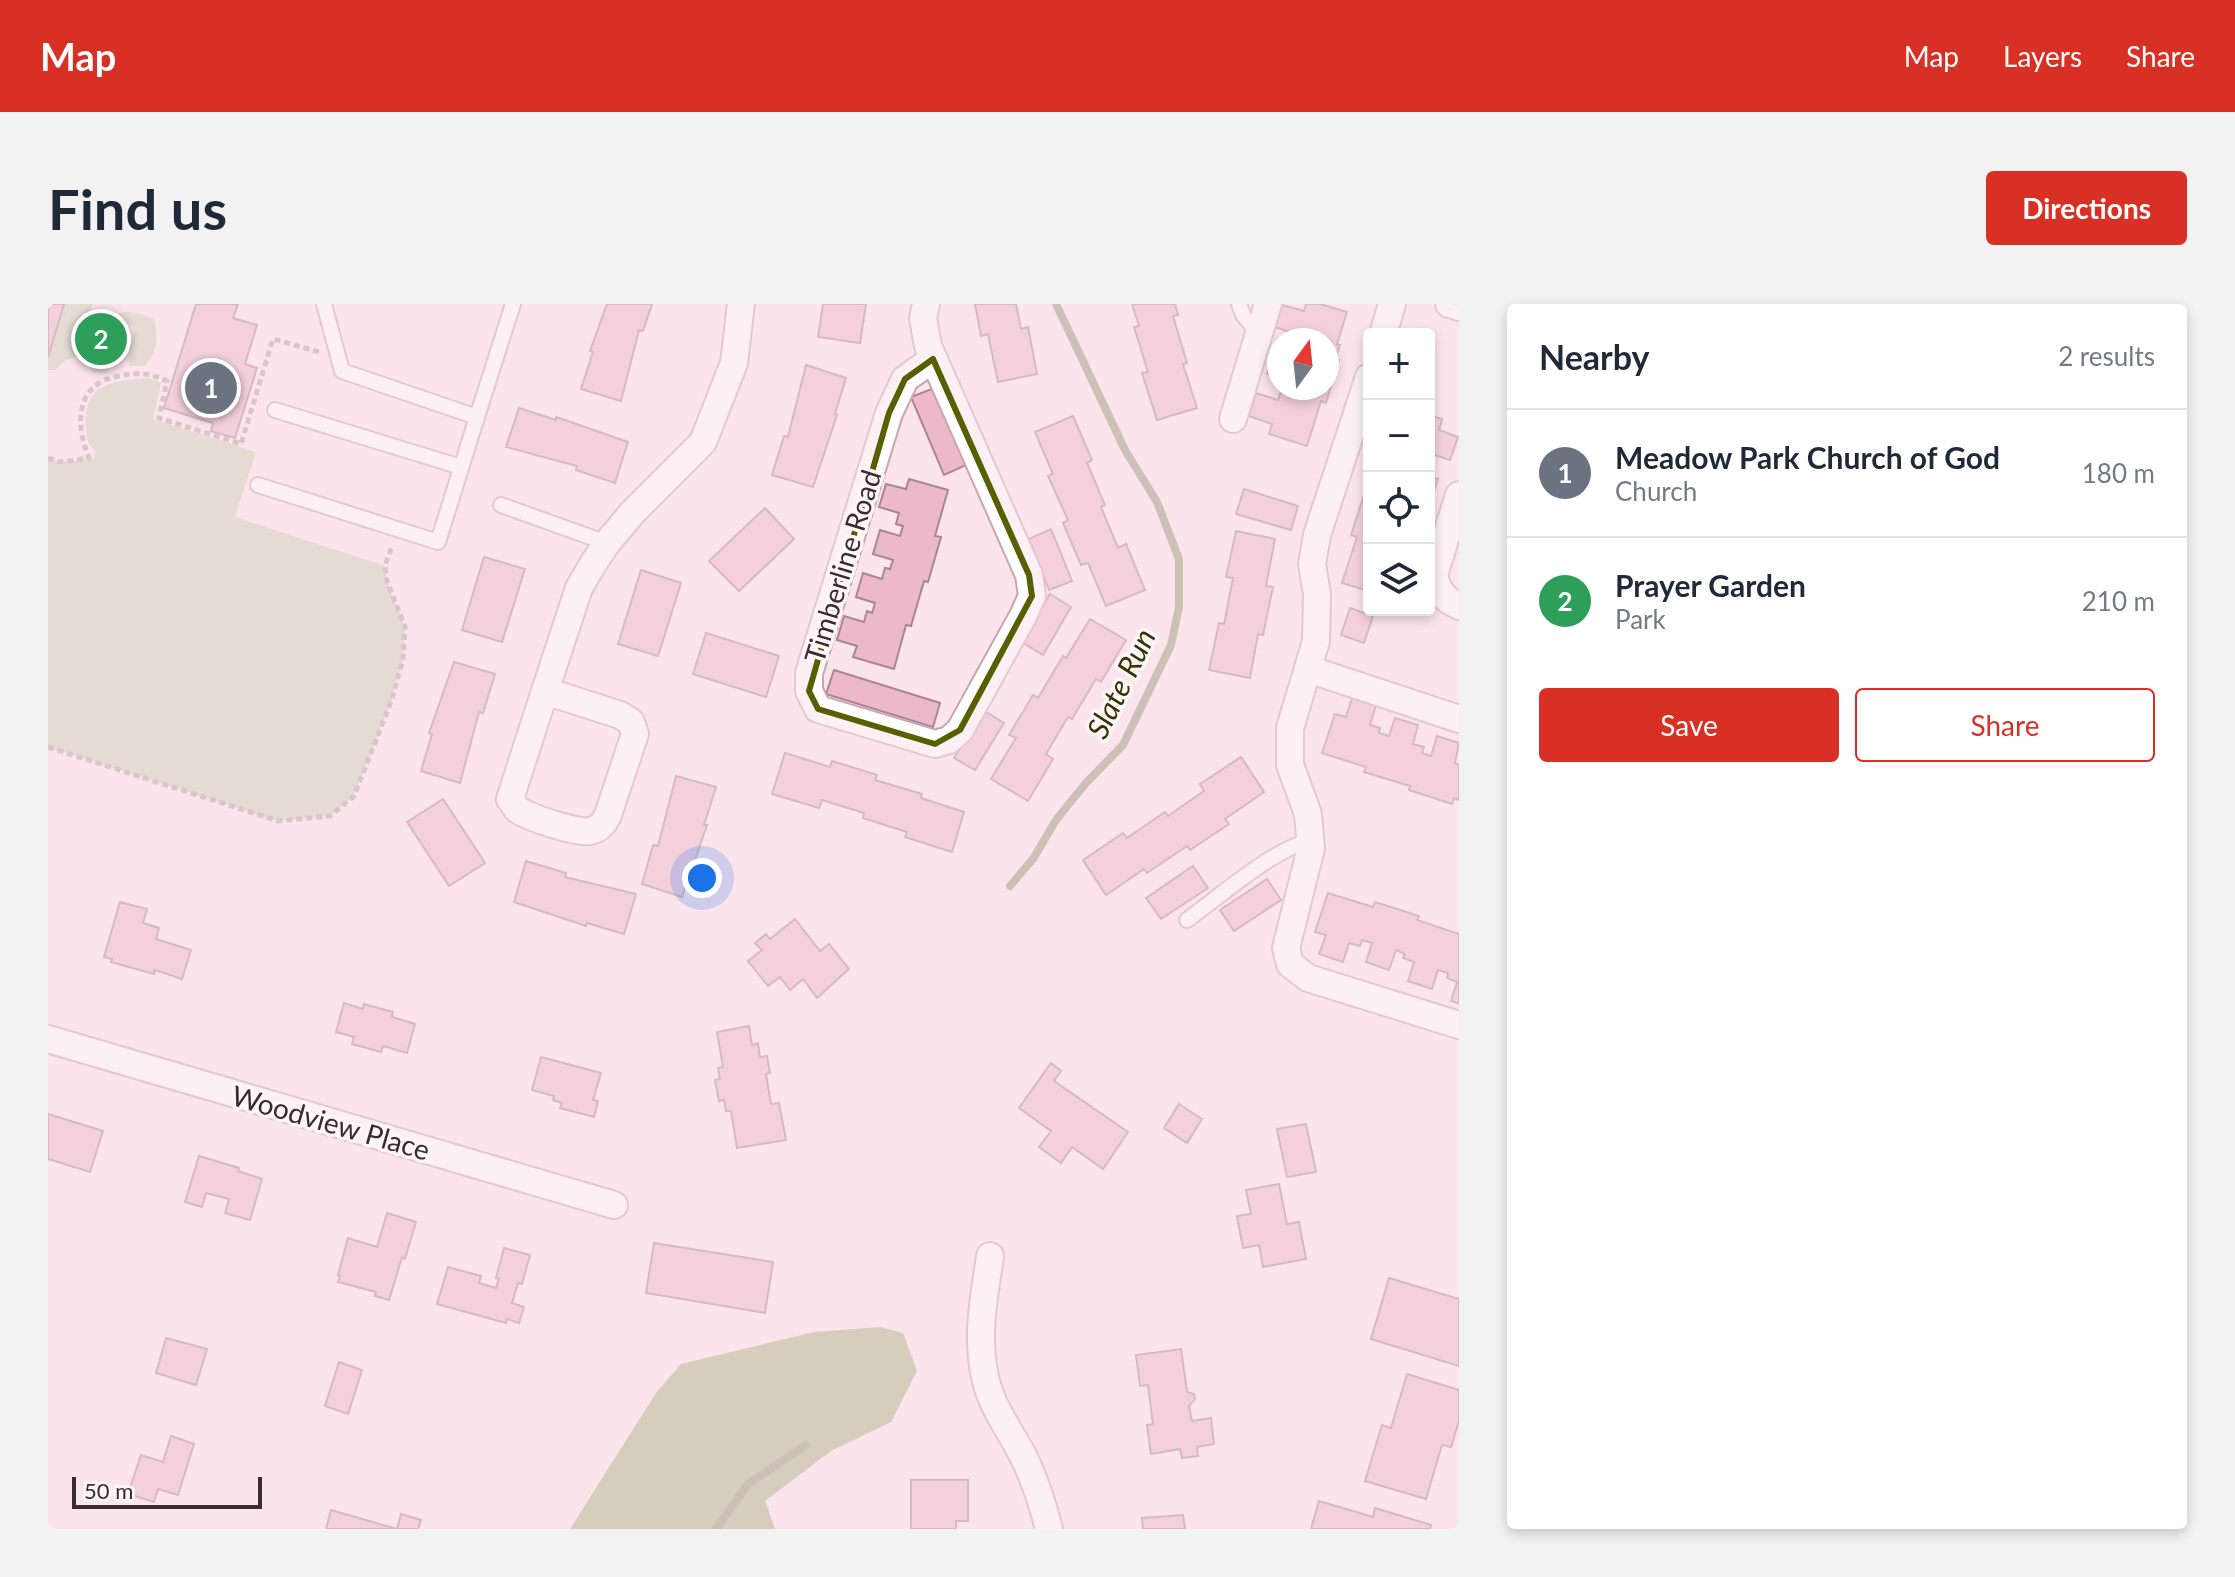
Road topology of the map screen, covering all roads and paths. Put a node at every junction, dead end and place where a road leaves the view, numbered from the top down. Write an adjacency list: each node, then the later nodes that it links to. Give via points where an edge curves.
1 (324, 304): 12 (lane)
2 (513, 304): 16 (lane)
3 (741, 304): 24 (street, via 734,363 703,442)
4 (926, 304): 13 (street, Timberline Road, via 923,318)
5 (1239, 304): 11 (lane)
6 (1268, 304): 11 (street)
7 (1392, 304): 10 (street)
8 (1449, 304): 9 (street)
9 (1459, 307)
10 (1385, 328)
11 (1259, 334): 17 (street)
12 (339, 358): 16 (lane, via 342,371); 18 (path, via 273,339 241,444 159,418 167,381 152,373 105,378 88,391 80,413 89,458)
13 (933, 359): 13 (street, Timberline Road, via 1029,575 1032,596 960,730 935,744 818,709 809,691 809,673 889,413 905,379)
14 (1363, 395): 26 (street, via 1317,535 1312,564 1316,641)
15 (275, 410): 19 (lane)
16 (477, 417): 19 (lane)
17 (1233, 419)
18 (48, 458)
19 (461, 467): 23 (lane, via 438,542)
20 (258, 485): 23 (lane)
21 (1459, 495): 25 (street, via 1434,575 1437,589)
22 (501, 505): 24 (lane)
23 (398, 529): 29 (path, via 385,566 405,627 403,659 354,796 330,816 278,821)
24 (607, 543): 27 (street, via 579,588)
25 (1459, 606)
26 (1308, 669): 28 (street); 30 (street, via 1290,728 1290,765 1308,814)
27 (545, 691): 27 (street, via 510,799 526,814 593,831 608,815 635,734 631,722)
28 (1459, 719)
29 (48, 747)
30 (1310, 840): 31 (lane, via 1257,869); 32 (street, via 1286,948 1290,964 1308,978)
31 (1187, 920)
32 (1459, 1025)
33 (48, 1039): 34 (street, Woodview Place)
34 (614, 1205)
35 (990, 1256): 36 (street, via 979,1336 985,1380 1039,1488)
36 (1049, 1529)

